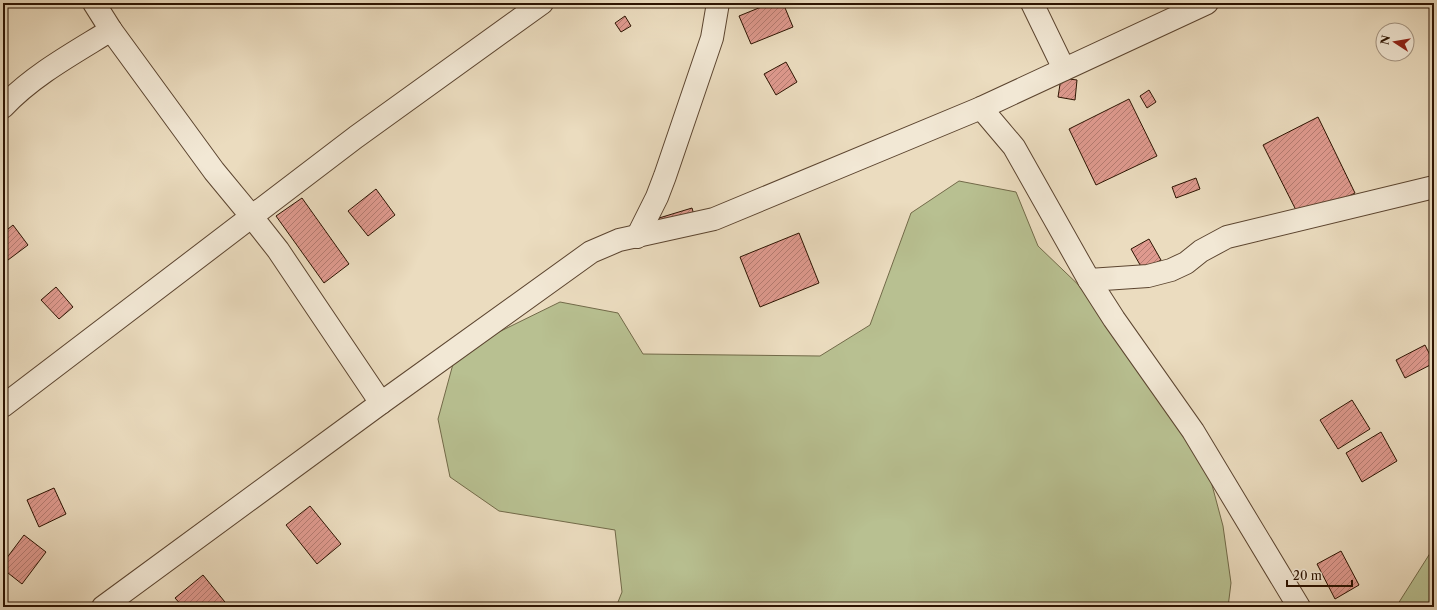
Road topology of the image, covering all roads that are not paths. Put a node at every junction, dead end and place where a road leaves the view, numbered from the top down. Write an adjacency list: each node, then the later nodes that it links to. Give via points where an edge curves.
1 (94, 3): 6 (street)
2 (542, 3): 11 (street, via 356,137)
3 (718, 3): 12 (street, via 712,38 665,176)
4 (1032, 3): 7 (street)
5 (1207, 3): 7 (street)
6 (111, 30): 8 (street, via 17,92); 11 (street, via 214,171)
7 (1064, 69): 9 (street)
8 (3, 107)
9 (981, 108): 12 (street, via 714,219); 13 (street, via 1022,159)
10 (1434, 187): 13 (street, via 1227,237 1171,270 1148,276)
11 (252, 217): 14 (street, via 278,250); 15 (street)
12 (637, 236): 14 (street, via 619,240 591,252)
13 (1089, 280): 17 (street, via 1193,431)
14 (381, 403): 16 (street)
15 (3, 406)
16 (103, 607)
17 (1299, 607)

